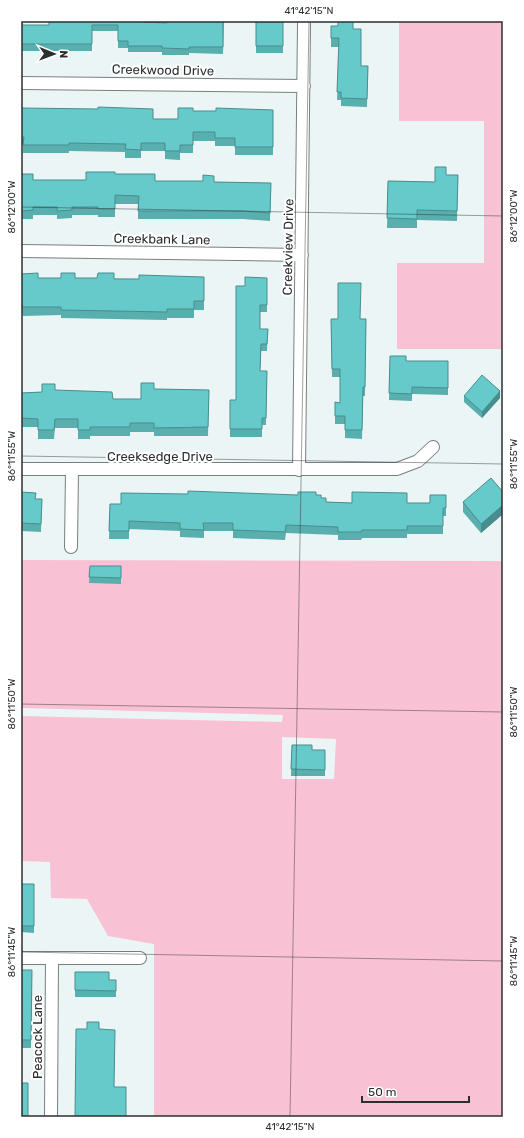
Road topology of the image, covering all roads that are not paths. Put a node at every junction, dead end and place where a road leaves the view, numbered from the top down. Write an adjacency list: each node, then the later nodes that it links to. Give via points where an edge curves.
1 (304, 24): 3 (street, Creekview Drive)
2 (21, 83): 3 (street, Creekwood Drive)
3 (304, 86): 5 (street, Creekview Drive)
4 (21, 251): 5 (street, Creekbank Lane)
5 (302, 255): 9 (street, Creekview Drive)
6 (434, 447): 9 (street, Creeksedge Drive, via 418,461 397,469)
7 (21, 470): 8 (street, Creeksedge Drive)
8 (72, 470): 9 (street, Creeksedge Drive); 10 (street)
9 (299, 470)
10 (71, 548)
11 (21, 958): 12 (street)
12 (52, 958): 13 (street); 14 (street, Peacock Lane)
13 (140, 958)
14 (51, 1117)

